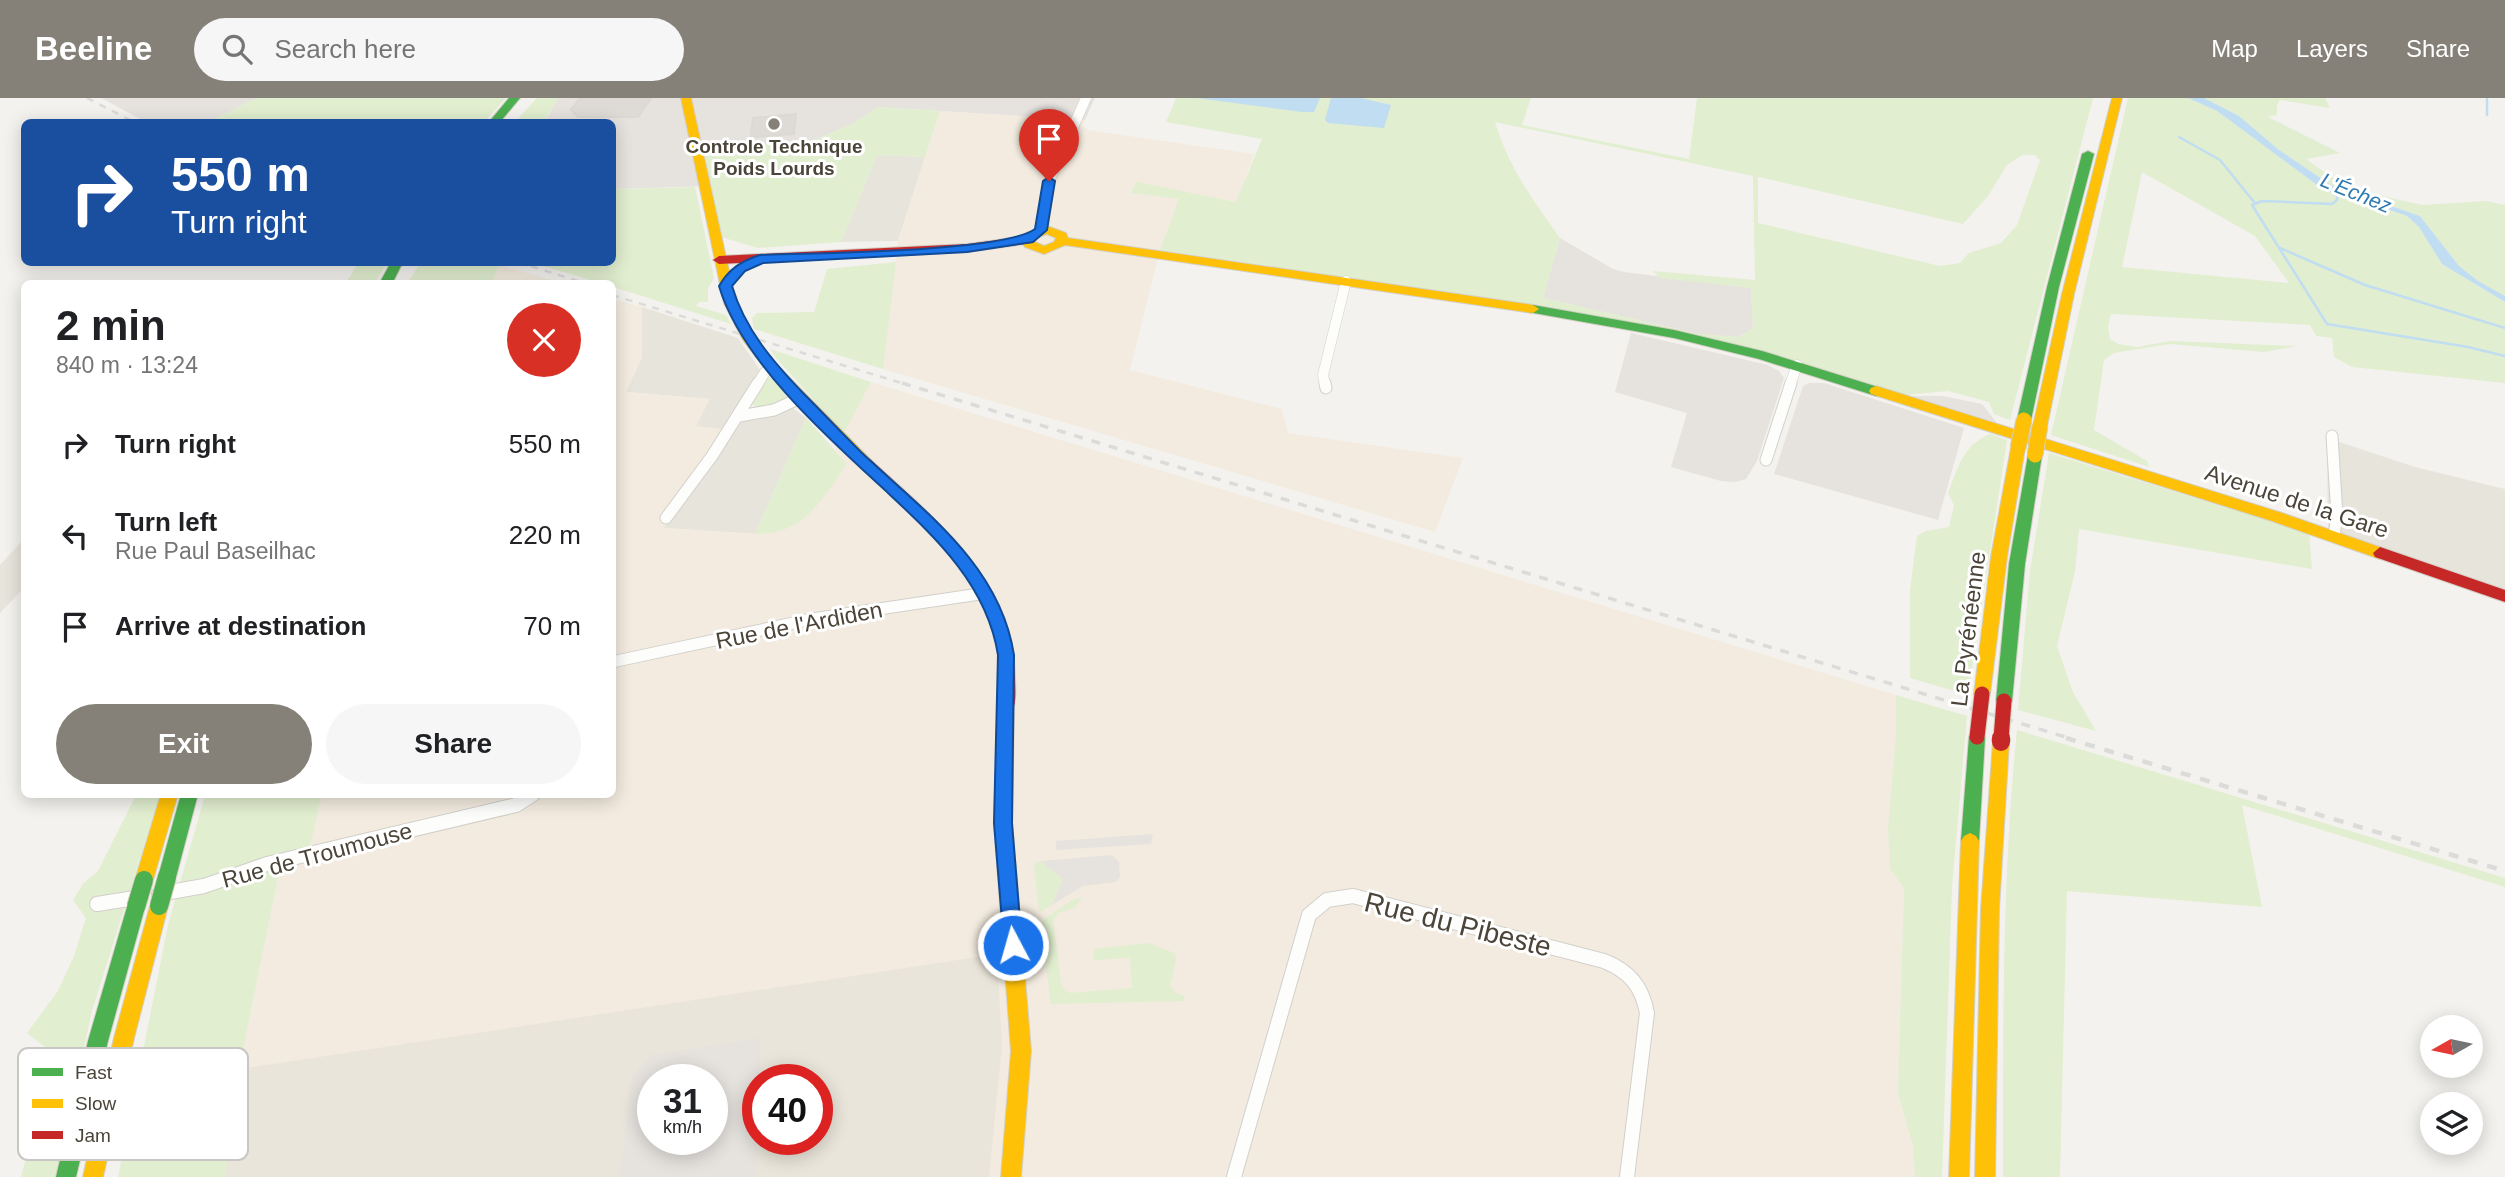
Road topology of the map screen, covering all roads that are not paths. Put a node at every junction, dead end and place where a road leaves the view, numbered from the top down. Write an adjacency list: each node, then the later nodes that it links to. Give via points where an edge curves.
1 (515, 98): 7 (main road)
2 (527, 98): 8 (main road)
3 (686, 98): 11 (main road)
4 (1086, 98): 9 (street, via 1049,181)
5 (2102, 98): 35 (main road, La Pyrénéenne, bridge, via 2053,287 2000,557 1977,737 1965,901)
6 (2117, 98): 36 (main road, La Pyrénéenne, bridge, via 2068,294 2017,564 1990,909)
7 (497, 119)
8 (508, 119)
9 (1035, 235): 10 (main road, via 967,248); 12 (main road, Avenue de la Gare, via 1032,247 1043,251 1062,241)
10 (760, 259): 11 (main road); 13 (main road, via 740,268)
11 (719, 260): 13 (main road)
12 (1346, 281): 14 (main road, Avenue de la Gare, via 1674,334); 16 (street, via 1323,374)
13 (725, 286): 15 (main road, via 748,337)
14 (1797, 365): 20 (street); 22 (main road, Avenue de la Gare)
15 (772, 368): 17 (main road); 18 (street, via 765,372)
16 (1326, 388)
17 (800, 398): 18 (street, via 775,410); 23 (main road, via 944,536)
18 (739, 416): 21 (street)
19 (2332, 436): 22 (street)
20 (1766, 460)
21 (666, 518)
22 (2334, 536): 24 (main road, Avenue de la Gare)
23 (986, 593): 25 (street, Rue de l'Ardiden, via 812,619); 32 (main road, via 1002,634 1007,679 1003,823 1021,1051)
24 (2505, 596)
25 (616, 661)
26 (169, 798): 30 (main road, bridge)
27 (189, 798): 31 (main road, bridge)
28 (527, 798): 29 (street, Rue de Troumouse, via 516,805 267,864 204,886)
29 (97, 904)
30 (96, 1048)
31 (122, 1048)
32 (1011, 1177)
33 (1234, 1177): 34 (street, Rue du Pibeste, via 1309,915 1327,900 1353,896 1604,961 1629,974 1645,997 1647,1013)
34 (1627, 1177)
35 (1959, 1177)
36 (1985, 1177)

